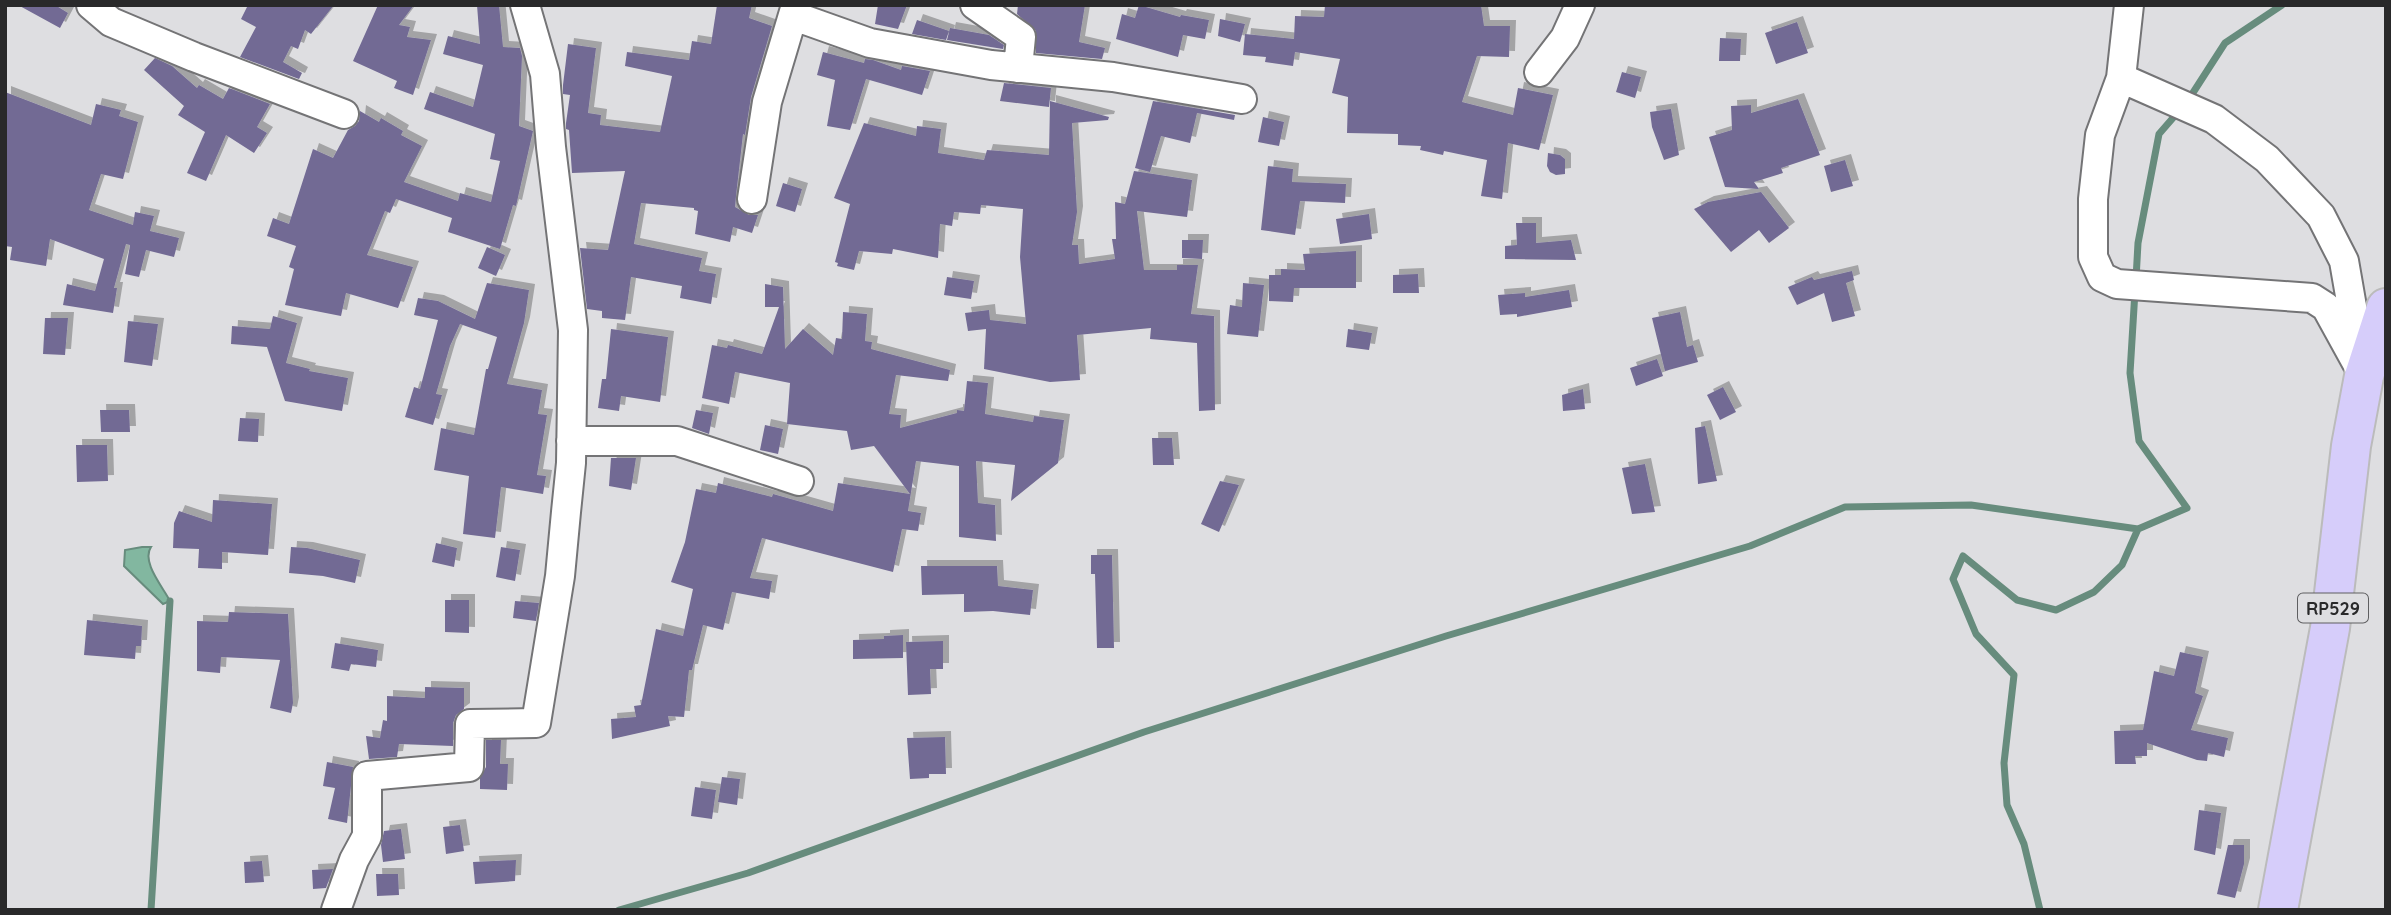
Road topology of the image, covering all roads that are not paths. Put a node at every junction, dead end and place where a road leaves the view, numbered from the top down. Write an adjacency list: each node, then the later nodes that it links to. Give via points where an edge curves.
1 (92, 5): 11 (street, via 111,22)
2 (525, 5): 17 (street, via 545,74 573,330)
3 (975, 5): 7 (street, via 1021,37)
4 (1580, 5): 8 (street, via 1565,38)
5 (2129, 5): 9 (street)
6 (795, 11): 7 (street, via 870,43); 12 (street, via 766,102)
7 (1018, 68): 10 (street, via 1113,77)
8 (1539, 72)
9 (2122, 78): 13 (street, via 2214,119 2267,159 2321,216); 14 (street, via 2100,135 2093,199 2093,257 2102,277 2117,284)
10 (1242, 99)
11 (344, 114)
12 (752, 199)
13 (2344, 261): 14 (street, via 2328,286); 16 (street)
14 (2312, 298): 16 (street, via 2326,307)
15 (2386, 308): 16 (main road, RP529)
16 (2364, 376): 20 (main road, RP529, via 2351,446 2330,628)
17 (571, 441): 18 (street, via 677,441); 19 (street, via 560,576 536,723 470,724 469,767 368,776 368,836)
18 (799, 481)
19 (336, 910)
20 (2277, 910)

